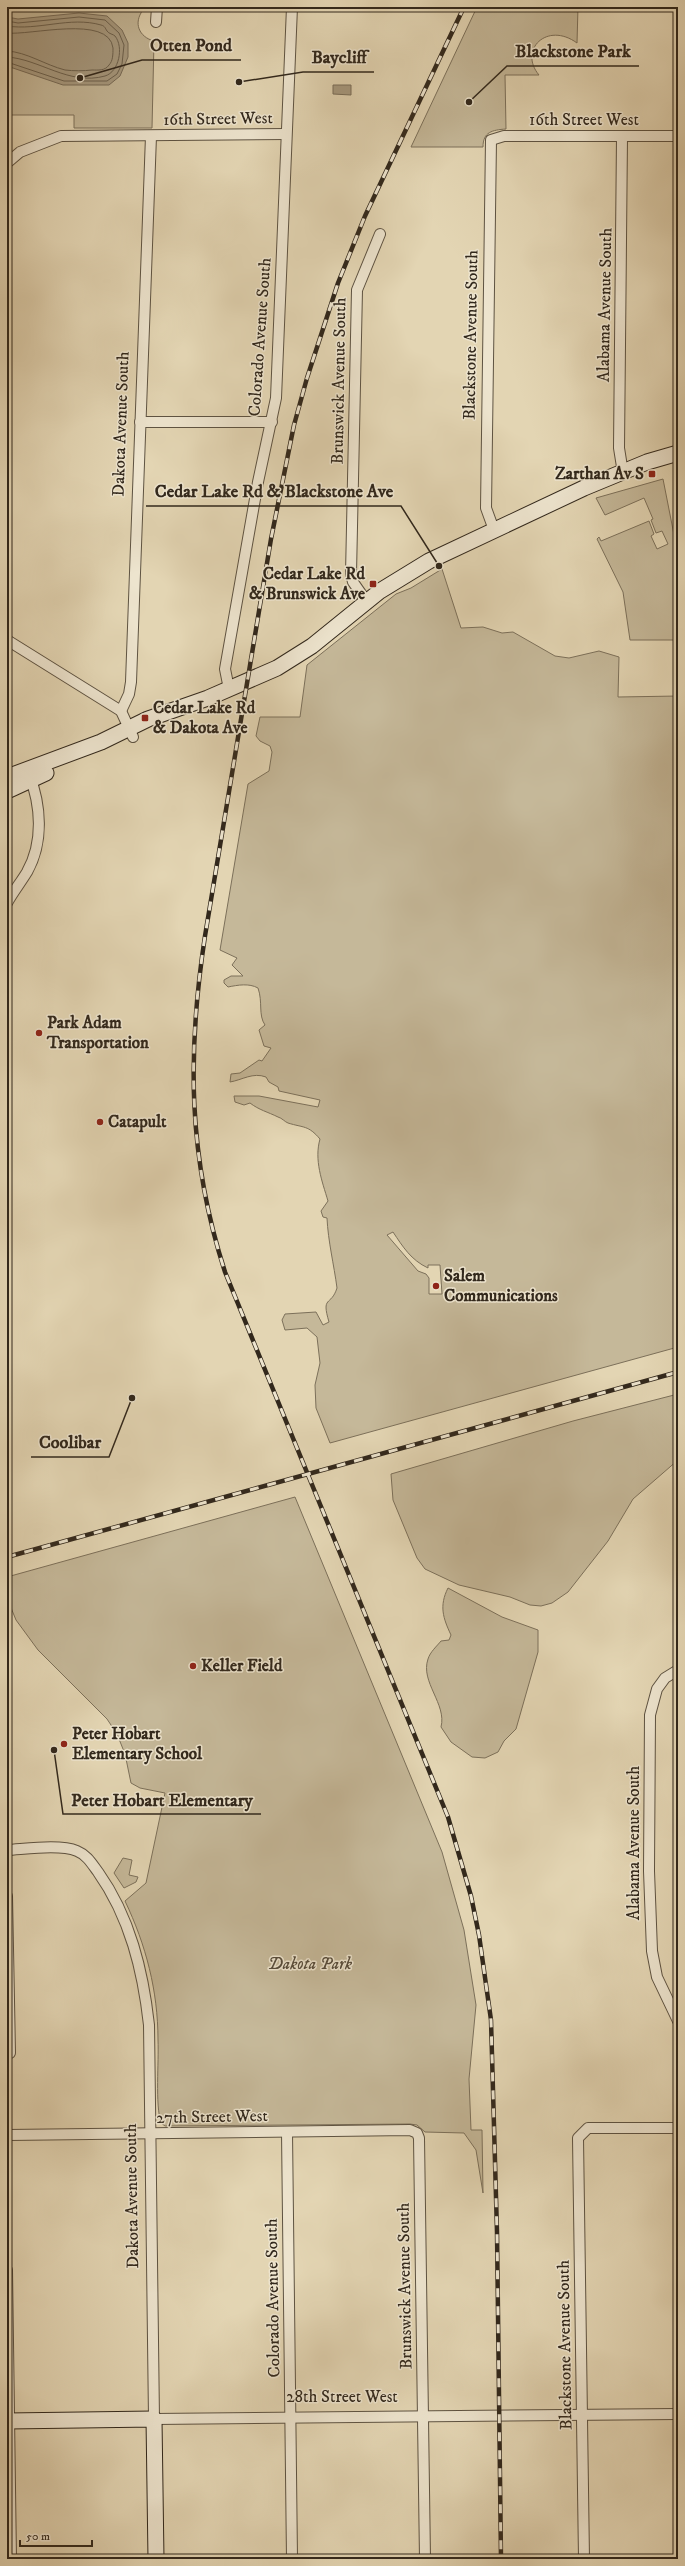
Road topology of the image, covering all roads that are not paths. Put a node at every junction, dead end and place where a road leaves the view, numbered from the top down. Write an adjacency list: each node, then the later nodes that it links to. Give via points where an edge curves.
1 (157, 7): 3 (street)
2 (292, 7): 4 (street, Colorado Avenue South)
3 (156, 22)
4 (286, 134): 5 (street, 16th Street West); 12 (street, Colorado Avenue South, via 277,374)
5 (151, 136): 9 (street, 16th Street West, via 61,136 20,152); 11 (street, Dakota Avenue South)
6 (678, 136): 7 (street, 16th Street West)
7 (622, 137): 8 (street, 16th Street West, via 504,136); 15 (street, Alabama Avenue South, via 619,448)
8 (491, 140): 16 (street, Blackstone Avenue South, via 486,508)
9 (7, 163)
10 (380, 234): 17 (street, Brunswick Avenue South, via 357,290 351,574 353,582)
11 (140, 422): 12 (street); 20 (street, Dakota Avenue South, via 131,682 129,694)
12 (272, 422): 19 (street, Colorado Avenue South, via 258,482 225,669)
13 (678, 453): 15 (street, via 647,462)
14 (678, 462): 15 (street)
15 (623, 473): 16 (street, via 584,488)
16 (494, 530): 17 (street, via 417,568)
17 (367, 602): 19 (street, via 294,658)
18 (7, 640): 20 (street)
19 (229, 689): 21 (street, via 148,719)
20 (121, 711): 21 (street)
21 (131, 733): 22 (street, via 101,742)
22 (30, 775): 23 (street); 24 (street); 26 (street, via 39,837 27,872)
23 (7, 777)
24 (7, 791)
25 (7, 882): 26 (street)
26 (16, 888): 27 (street)
27 (7, 903)
28 (678, 1670): 31 (street, Alabama Avenue South, via 665,1678 657,1689 650,1715 649,1871 652,1951 657,1976)
29 (7, 1850): 35 (street, Dakota Avenue South, via 78,1851 89,1859 114,1898 137,1955 146,1998 149,2025)
30 (7, 1896): 32 (street)
31 (678, 2021)
32 (10, 2053)
33 (678, 2128): 40 (street, Blackstone Avenue South, via 588,2128 578,2138)
34 (287, 2132): 35 (street, 27th Street West); 36 (street, 27th Street West, via 410,2130); 41 (street, Colorado Avenue South)
35 (150, 2133): 37 (street, 27th Street West); 43 (street, Dakota Avenue South)
36 (417, 2133): 42 (street, Brunswick Avenue South)
37 (7, 2135)
38 (7, 2270): 44 (street)
39 (678, 2414): 40 (street, 28th Street West)
40 (582, 2415): 42 (street, 28th Street West); 49 (street, Blackstone Avenue South)
41 (290, 2416): 42 (street, 28th Street West); 43 (street, 28th Street West); 47 (street, Colorado Avenue South)
42 (422, 2416): 48 (street, Brunswick Avenue South)
43 (154, 2419): 44 (street, 28th Street West); 46 (street, Dakota Avenue South)
44 (8, 2421): 45 (street)
45 (11, 2559)
46 (156, 2559)
47 (292, 2559)
48 (424, 2559)
49 (584, 2559)

